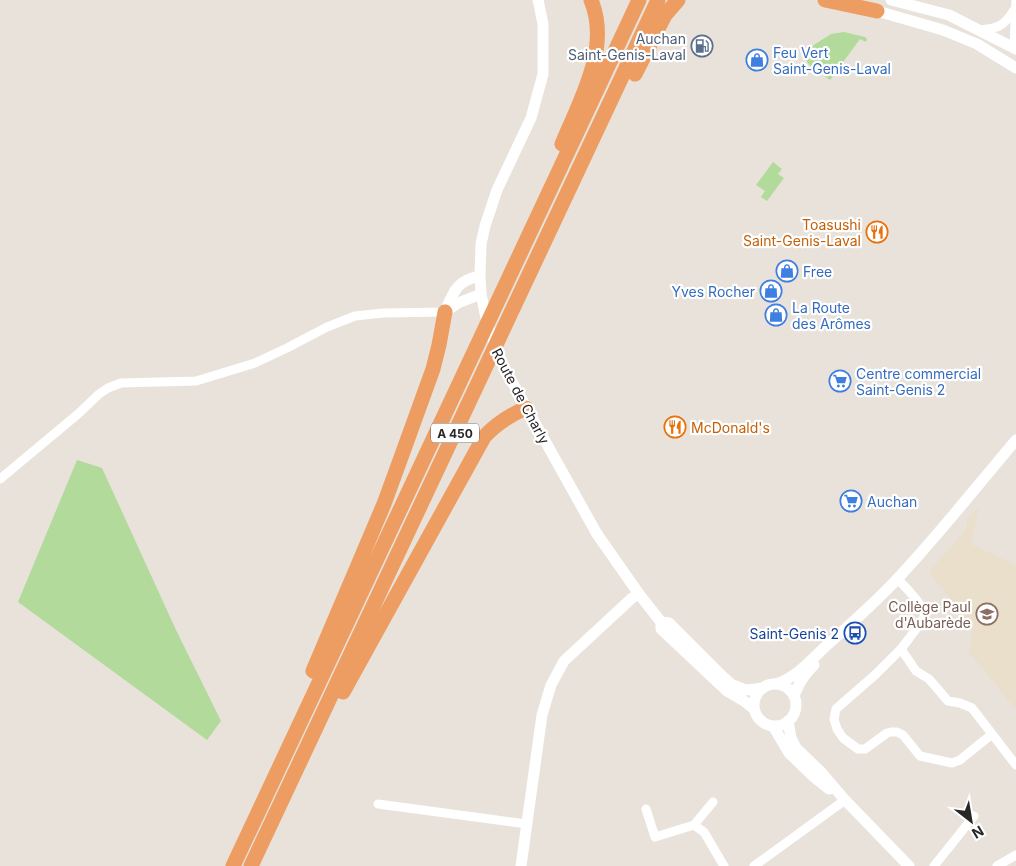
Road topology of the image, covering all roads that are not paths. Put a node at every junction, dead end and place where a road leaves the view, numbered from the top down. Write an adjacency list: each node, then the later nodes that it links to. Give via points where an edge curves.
1 (538, 0): 19 (main road, Route de Charly, via 543,24 543,74 531,118 497,190 485,226)
2 (591, 0): 18 (highway, via 597,21 597,52 548,175)
3 (639, 0): 18 (highway, A 450)
4 (658, 0): 17 (highway, A 450)
5 (678, 0): 17 (highway, via 665,15 609,123)
6 (825, 0): 11 (highway)
7 (853, 0): 11 (highway)
8 (891, 0): 12 (main road, via 950,15)
9 (1016, 0): 10 (street)
10 (1016, 7): 12 (street, via 1002,25); 14 (street)
11 (877, 11): 13 (main road)
12 (980, 30): 14 (main road)
13 (978, 44): 14 (main road, via 996,50); 16 (main road)
14 (1015, 47): 15 (main road)
15 (1016, 60)
16 (1016, 68)
17 (595, 134): 32 (highway, A 450)
18 (551, 190): 35 (highway, A 450)
19 (480, 276): 20 (main road, Route de Charly); 21 (main road, via 459,284)
20 (482, 297): 21 (main road, via 458,303); 22 (main road, Route de Charly, via 494,346)
21 (445, 312): 24 (street, via 355,316 255,363 196,380 121,384 108,388); 35 (highway, via 433,369 387,496 295,711)
22 (526, 408): 26 (main road, Route de Charly, via 597,534); 32 (highway, via 502,421 484,437 338,700)
23 (1016, 440): 25 (main road)
24 (0, 479)
25 (900, 581): 28 (street, via 924,615); 29 (main road, via 811,659); 31 (main road, via 806,673)
26 (639, 594): 27 (main road, Route de Charly); 44 (main road, via 564,661 551,685 542,715)
27 (662, 622): 30 (main road, Route de Charly, via 669,623 731,684 746,690); 33 (main road, Route de Charly, via 661,629 726,691)
28 (900, 649): 37 (street, via 916,671 929,679 948,701 972,708); 37 (street, via 836,709 834,719 843,738 858,749 865,749 887,733 897,732 920,756 952,763)
29 (776, 684): 30 (main road); 31 (main road, via 787,688)
30 (763, 688): 33 (main road, via 755,697)
31 (794, 696): 34 (main road, via 795,710)
32 (325, 709): 48 (highway, A 450)
33 (754, 709): 36 (main road, via 761,721)
34 (788, 721): 36 (main road); 39 (main road, via 796,748)
35 (299, 726): 47 (highway, A 450)
36 (773, 726): 39 (main road, via 789,753)
37 (992, 734): 38 (street)
38 (1016, 765)
39 (845, 800): 51 (street); 52 (main road)
40 (713, 802): 45 (street)
41 (378, 804): 44 (street)
42 (646, 809): 45 (street, via 655,837)
43 (974, 816): 53 (street)
44 (527, 824): 49 (main road)
45 (694, 825): 50 (street, via 704,832)
46 (1016, 855): 54 (street)
47 (233, 866)
48 (251, 866)
49 (521, 866)
50 (724, 866)
51 (754, 866)
52 (909, 866)
53 (934, 866)
54 (997, 866)

